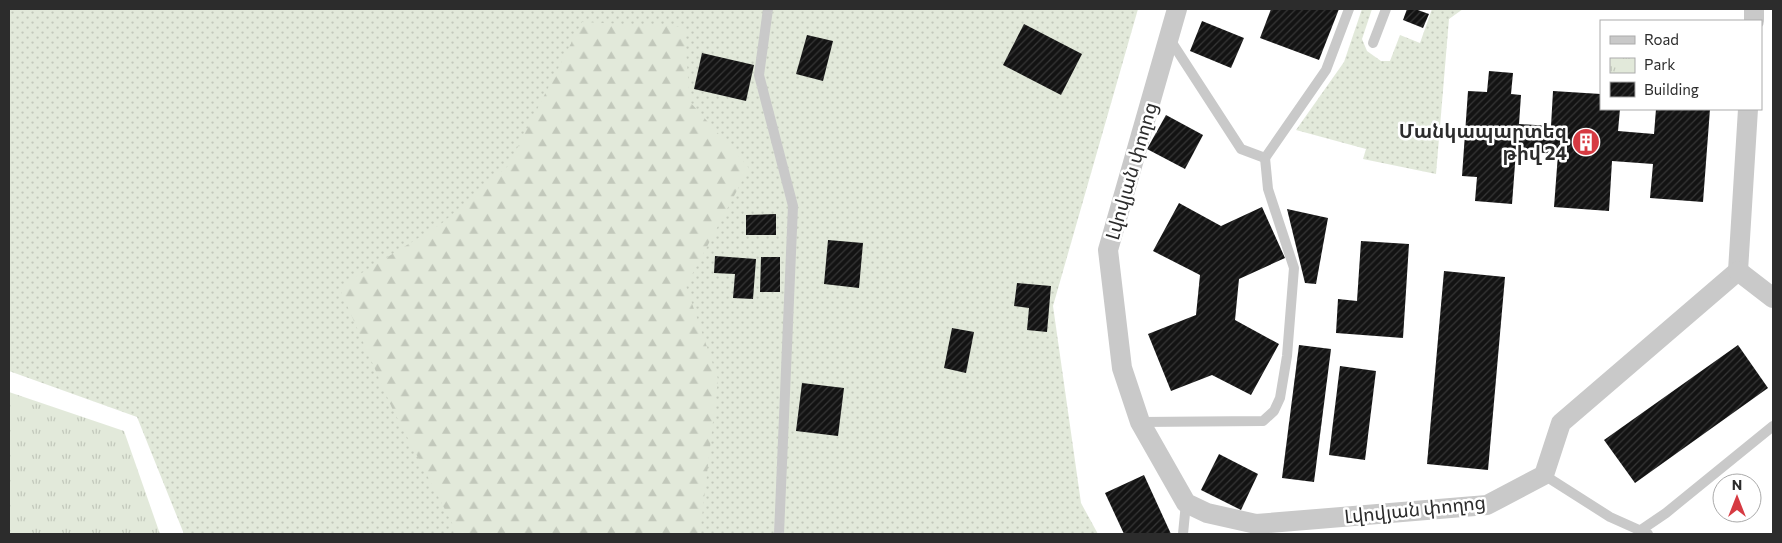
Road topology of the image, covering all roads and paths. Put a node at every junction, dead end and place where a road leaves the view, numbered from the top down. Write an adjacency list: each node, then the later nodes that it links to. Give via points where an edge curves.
1 (768, 9): 16 (lane, via 759,75 793,206)
2 (1177, 9): 5 (street, Լվովյան փողոց)
3 (1350, 9): 8 (lane, via 1326,70)
4 (1386, 9): 6 (lane)
5 (1169, 38): 8 (lane, via 1240,149); 11 (street, Լվովյան փողոց, via 1108,250 1122,368)
6 (1373, 43)
7 (1748, 110): 9 (street)
8 (1265, 158): 11 (lane, via 1268,189 1294,268 1287,356 1280,398 1274,411 1263,421)
9 (1738, 271): 10 (street); 13 (street, via 1561,423)
10 (1773, 298)
11 (1140, 422): 14 (street, Լվովյան փողոց)
12 (1773, 426): 15 (lane)
13 (1544, 475): 14 (street, Լվովյան փողոց, via 1487,505 1256,524 1207,513); 15 (lane, via 1610,517)
14 (1186, 504): 17 (lane)
15 (1645, 532)
16 (779, 534)
17 (1182, 534)

